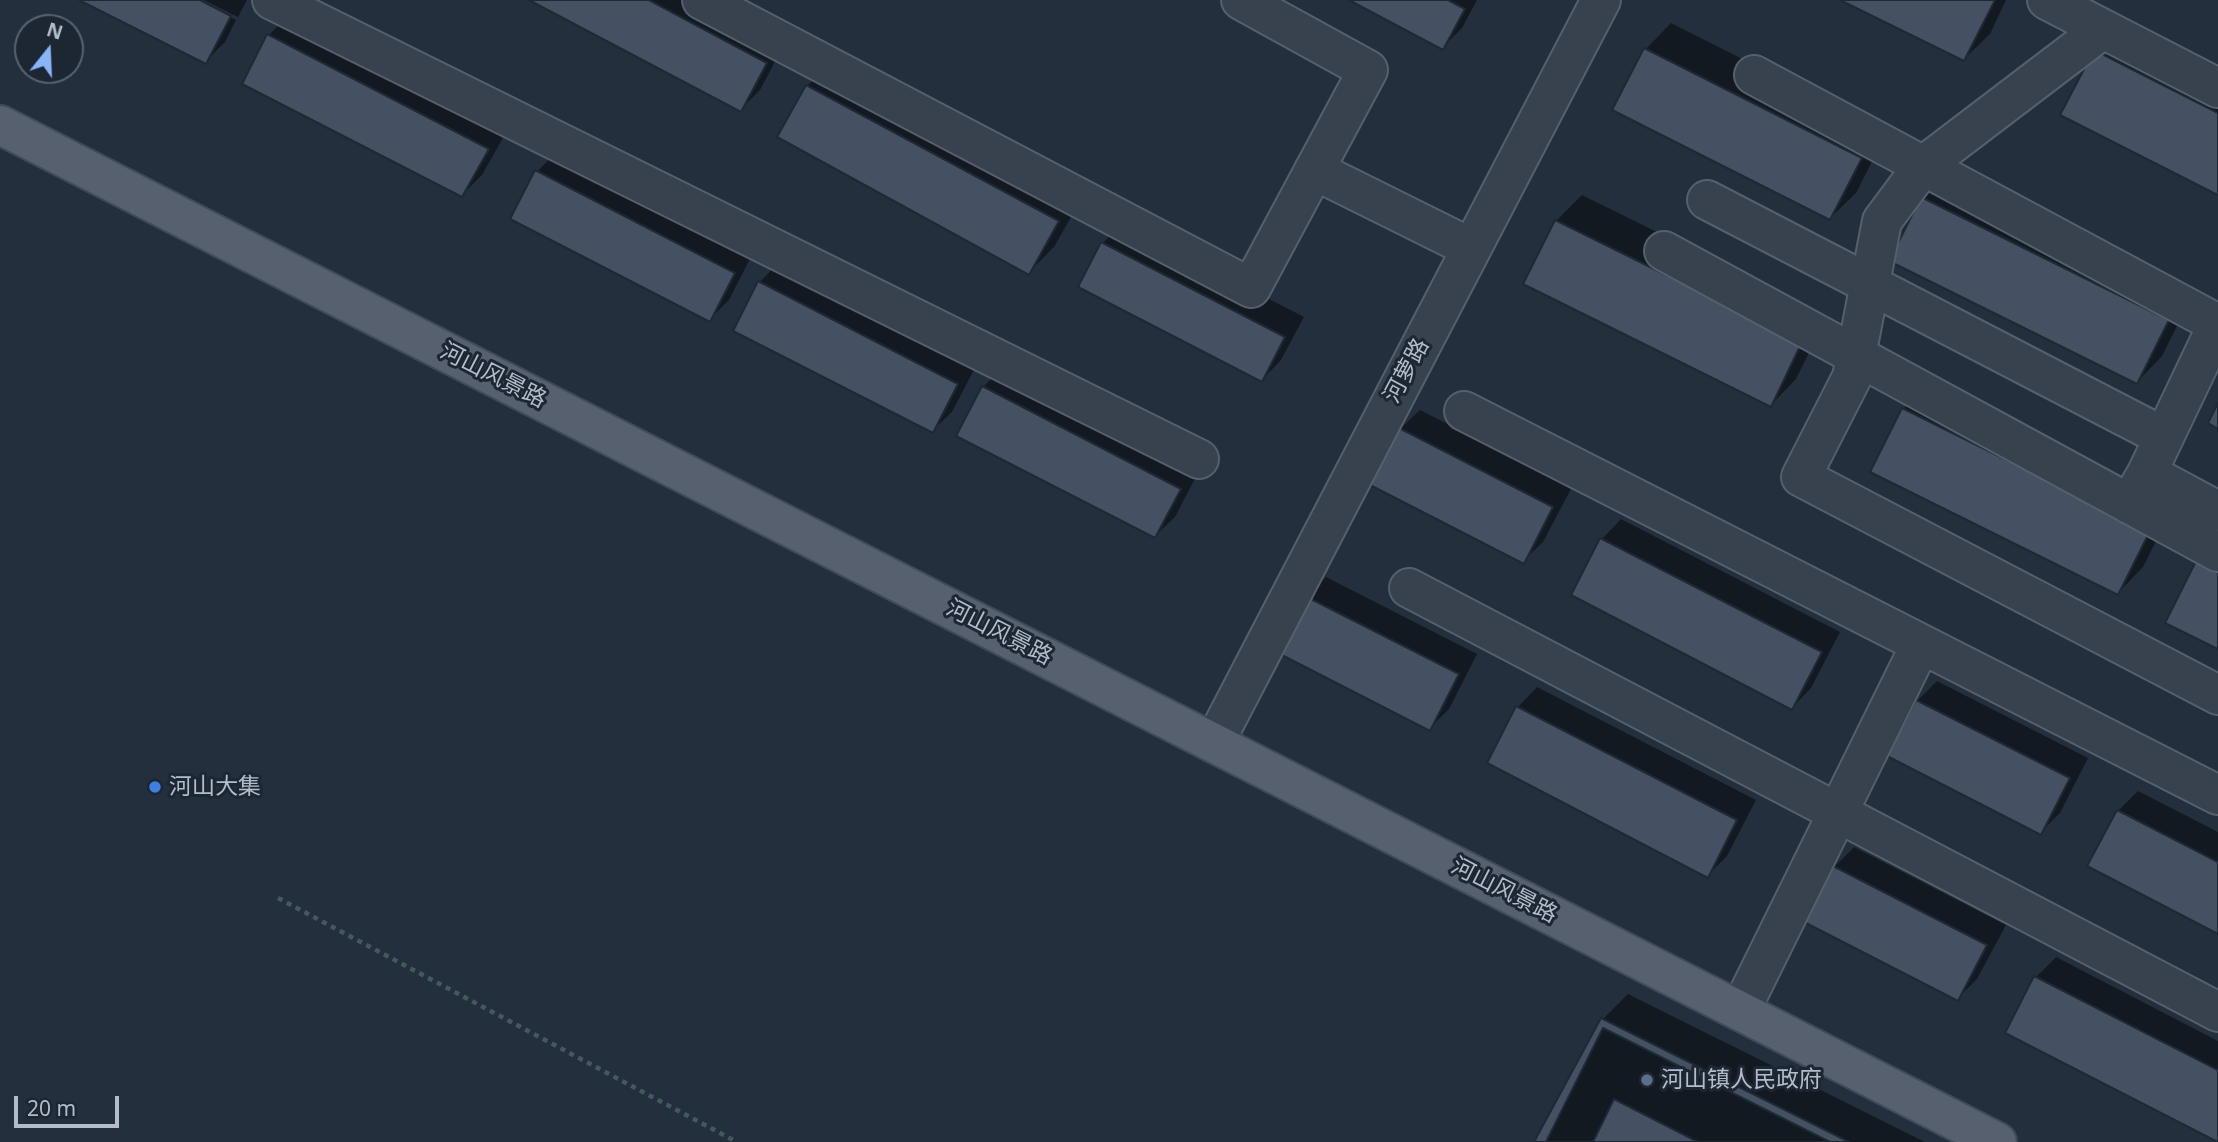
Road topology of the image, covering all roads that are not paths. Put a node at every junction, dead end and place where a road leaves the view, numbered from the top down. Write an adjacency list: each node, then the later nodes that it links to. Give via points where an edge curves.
1 (272, 0): 19 (street)
2 (702, 0): 11 (street, via 1251,288)
3 (1241, 0): 11 (street, via 1368,70)
4 (1601, 0): 13 (street, 河萝路)
5 (2047, 0): 6 (street)
6 (2104, 29): 8 (street); 10 (street)
7 (1754, 75): 10 (street)
8 (2218, 88)
9 (0, 125): 26 (main road, 河山风景路)
10 (1923, 166): 15 (street, via 1882,221); 16 (street)
11 (1314, 170): 13 (street)
12 (1707, 200): 15 (street)
13 (1471, 248): 26 (street, 河萝路)
14 (1664, 251): 20 (street)
15 (1868, 286): 18 (street); 25 (street, via 1852,377 1801,477)
16 (2218, 324): 18 (street)
17 (1464, 411): 24 (street)
18 (2164, 437): 20 (street)
19 (1199, 459)
20 (2138, 489): 21 (street); 22 (street)
21 (2218, 511)
22 (2218, 552)
23 (1409, 588): 28 (street)
24 (1921, 644): 27 (street); 28 (street)
25 (2218, 695)
26 (1213, 743): 29 (main road, 河山风景路)
27 (2218, 795)
28 (1838, 813): 29 (street); 30 (street)
29 (1740, 1011): 31 (main road, 河山风景路)
30 (2218, 1012)
31 (1997, 1142)

